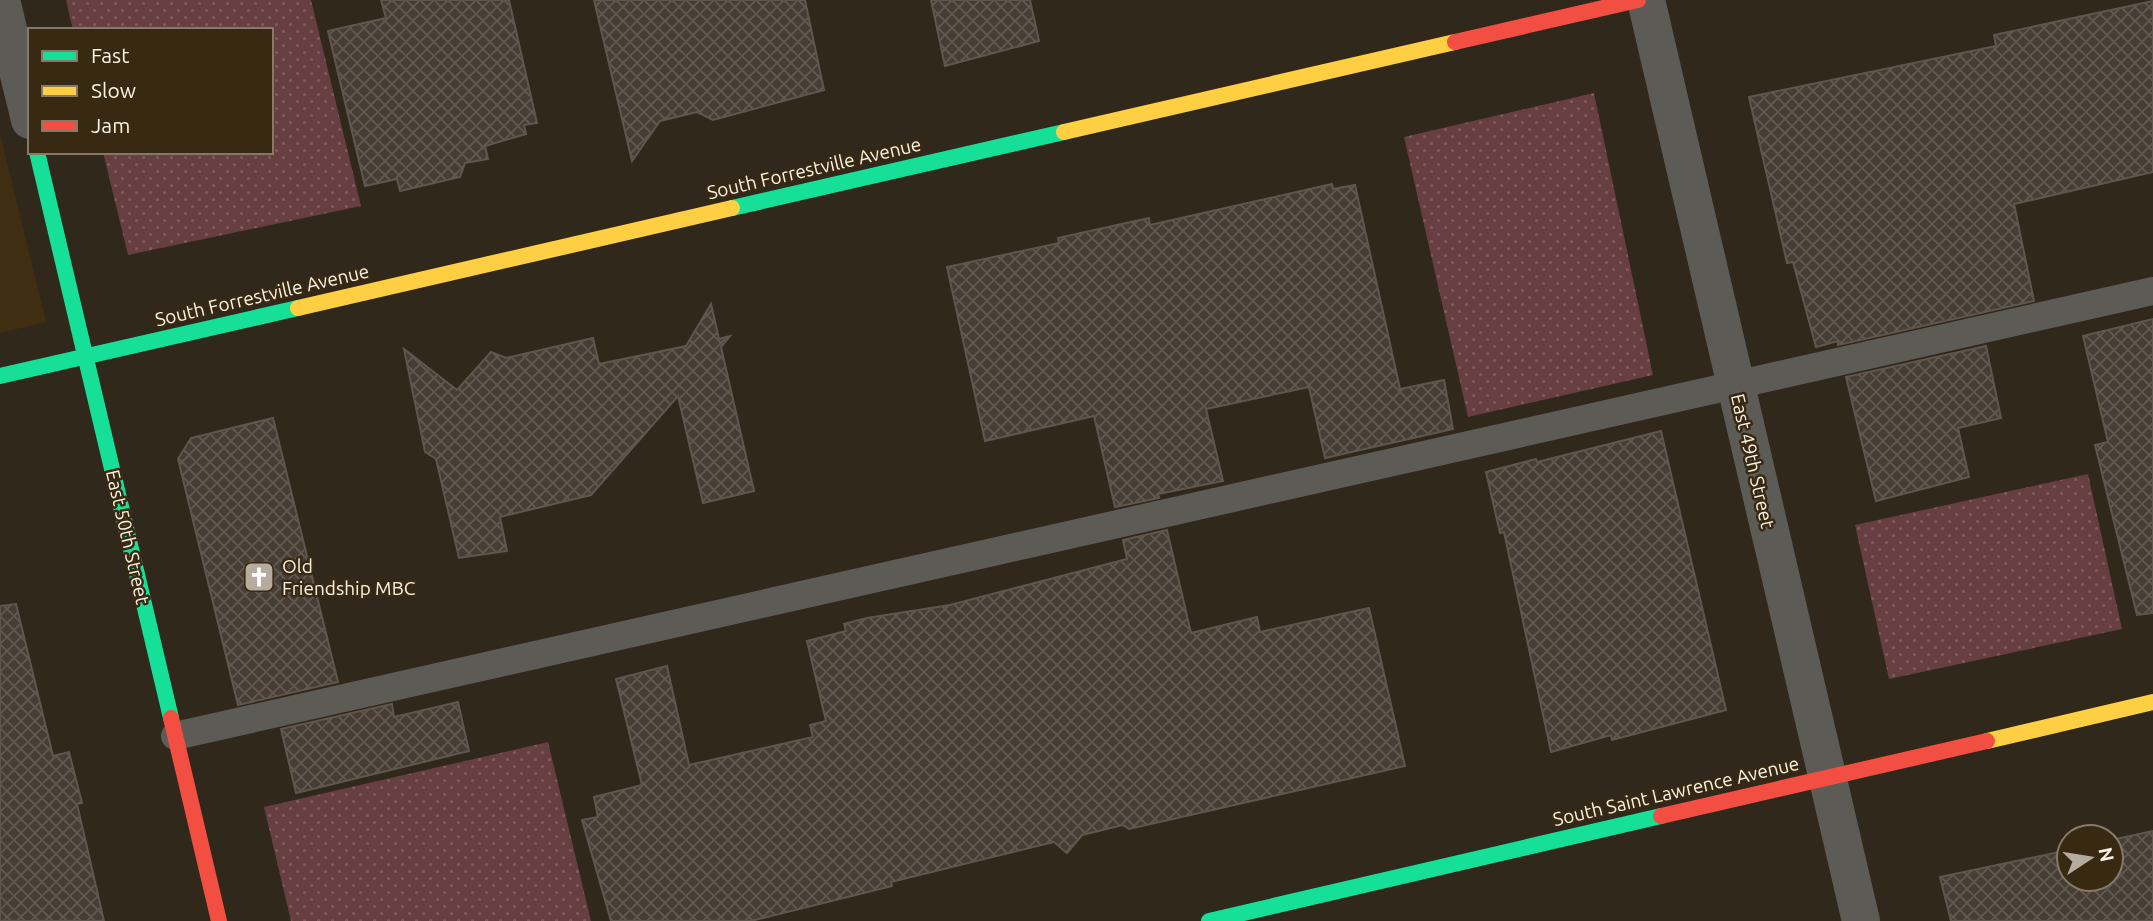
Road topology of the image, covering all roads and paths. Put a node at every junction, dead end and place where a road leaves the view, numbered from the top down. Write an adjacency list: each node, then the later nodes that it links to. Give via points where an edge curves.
1 (2, 0): 4 (street)
2 (1638, 0): 7 (street, South Forrestville Avenue)
3 (1646, 0): 9 (street, East 49th Street)
4 (28, 111)
5 (37, 154): 7 (street, East 50th Street)
6 (2153, 291): 9 (lane)
7 (86, 357): 8 (street, South Forrestville Avenue); 11 (street, East 50th Street)
8 (0, 376)
9 (1736, 387): 11 (lane); 12 (street, East 49th Street)
10 (2153, 702): 12 (street, South Saint Lawrence Avenue)
11 (175, 736): 13 (street, East 50th Street)
12 (1827, 778): 14 (street, South Saint Lawrence Avenue); 15 (street, East 49th Street)
13 (219, 921)
14 (1209, 921)
15 (1861, 921)

